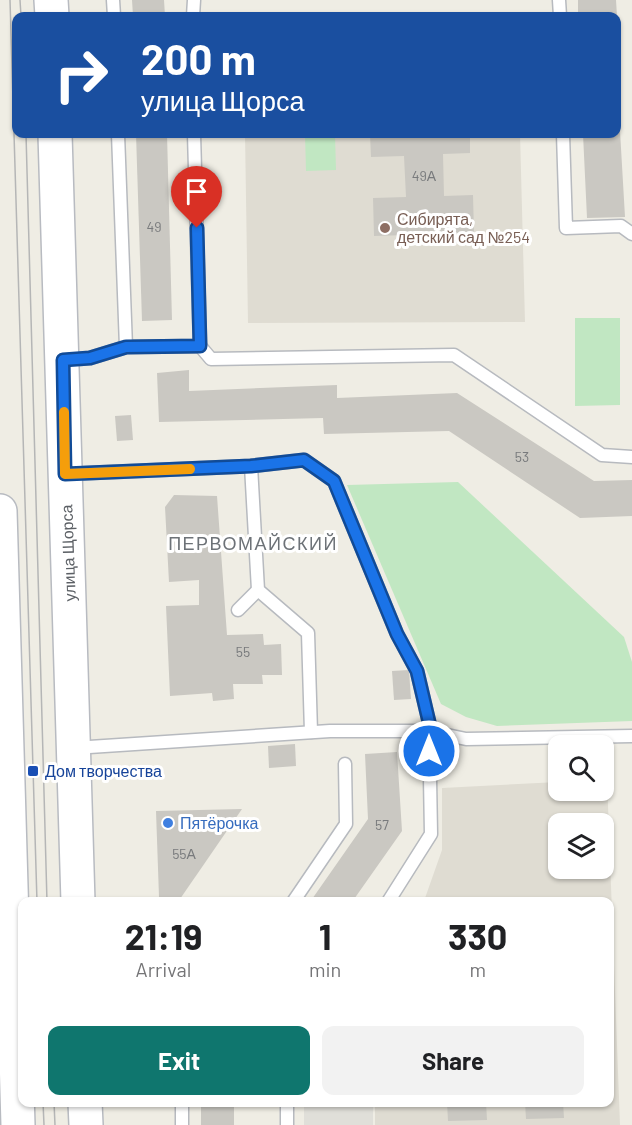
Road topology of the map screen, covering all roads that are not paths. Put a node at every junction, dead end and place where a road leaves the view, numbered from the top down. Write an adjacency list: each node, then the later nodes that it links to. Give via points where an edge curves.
1 (55, 138): 8 (main road, улица Щорса)
2 (118, 138): 7 (lane)
3 (194, 138): 6 (lane)
4 (563, 138): 5 (lane, via 566,228 621,226)
5 (632, 234)
6 (200, 346): 7 (lane); 9 (lane, via 211,359 454,355 602,455)
7 (126, 347): 8 (lane, via 90,358)
8 (63, 360): 11 (main road, улица Щорса)
9 (632, 457)
10 (251, 466): 11 (lane); 14 (lane); 16 (lane, via 304,460 334,481 397,634 417,671)
11 (65, 474): 19 (main road, улица Щорса)
12 (0, 511): 13 (main road)
13 (1, 551): 21 (main road)
14 (258, 590): 15 (lane); 17 (lane, via 308,633)
15 (238, 610)
16 (428, 731): 17 (lane); 18 (lane, via 466,739); 24 (lane, via 431,834)
17 (311, 732): 19 (lane)
18 (632, 736)
19 (73, 748): 22 (main road, улица Щорса)
20 (345, 764): 23 (lane, via 346,824)
21 (4, 784): 25 (main road)
22 (78, 897)
23 (296, 897)
24 (391, 897)
25 (7, 1009): 29 (main road)
26 (85, 1107): 30 (main road)
27 (182, 1107): 31 (lane)
28 (287, 1107): 32 (lane)
29 (18, 1125)
30 (86, 1125)
31 (182, 1125)
32 (287, 1125)

